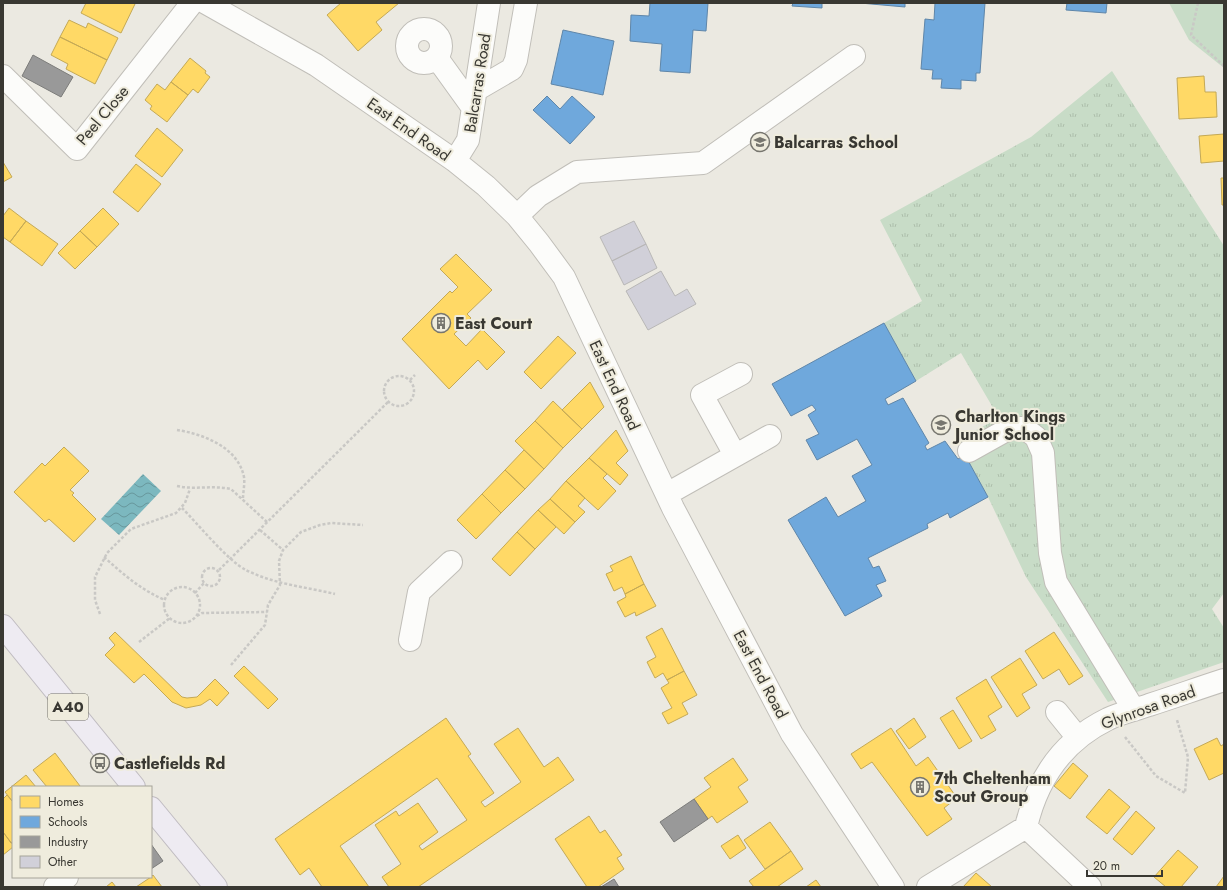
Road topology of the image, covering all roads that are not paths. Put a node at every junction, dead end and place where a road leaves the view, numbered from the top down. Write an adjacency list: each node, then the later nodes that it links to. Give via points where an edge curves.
1 (192, 3): 7 (street, Peel Close, via 77,149)
2 (206, 3): 9 (street, East End Road, via 316,64)
3 (489, 3): 8 (street, Balcarras Road)
4 (526, 3): 8 (street, via 516,60 512,69)
5 (854, 56): 10 (street, via 703,163 577,172 538,196)
6 (437, 58): 8 (street)
7 (3, 76)
8 (474, 99): 9 (street, Balcarras Road, via 468,140)
9 (455, 161): 10 (street, East End Road)
10 (517, 216): 15 (street, East End Road, via 564,277)
11 (741, 374): 14 (street, via 702,395)
12 (770, 436): 14 (street)
13 (969, 451): 20 (street, via 1014,428 1024,428 1036,437 1043,454 1050,553 1056,582)
14 (735, 455): 15 (street)
15 (667, 494): 29 (street, East End Road, via 792,734)
16 (451, 562): 18 (street, via 419,592)
17 (3, 626): 23 (highway, A40)
18 (410, 640)
19 (1224, 680): 20 (street, Glynrosa Road)
20 (1134, 710): 22 (street, Glynrosa Road, via 1109,719)
21 (1057, 712): 22 (street)
22 (1078, 738): 25 (street, Glynrosa Road, via 1062,752 1046,775 1031,806)
23 (133, 786)
24 (152, 811): 28 (highway)
25 (1026, 827): 30 (street); 31 (street)
26 (66, 878): 27 (street)
27 (55, 887)
28 (216, 887)
29 (893, 887)
30 (928, 887)
31 (1090, 887)

